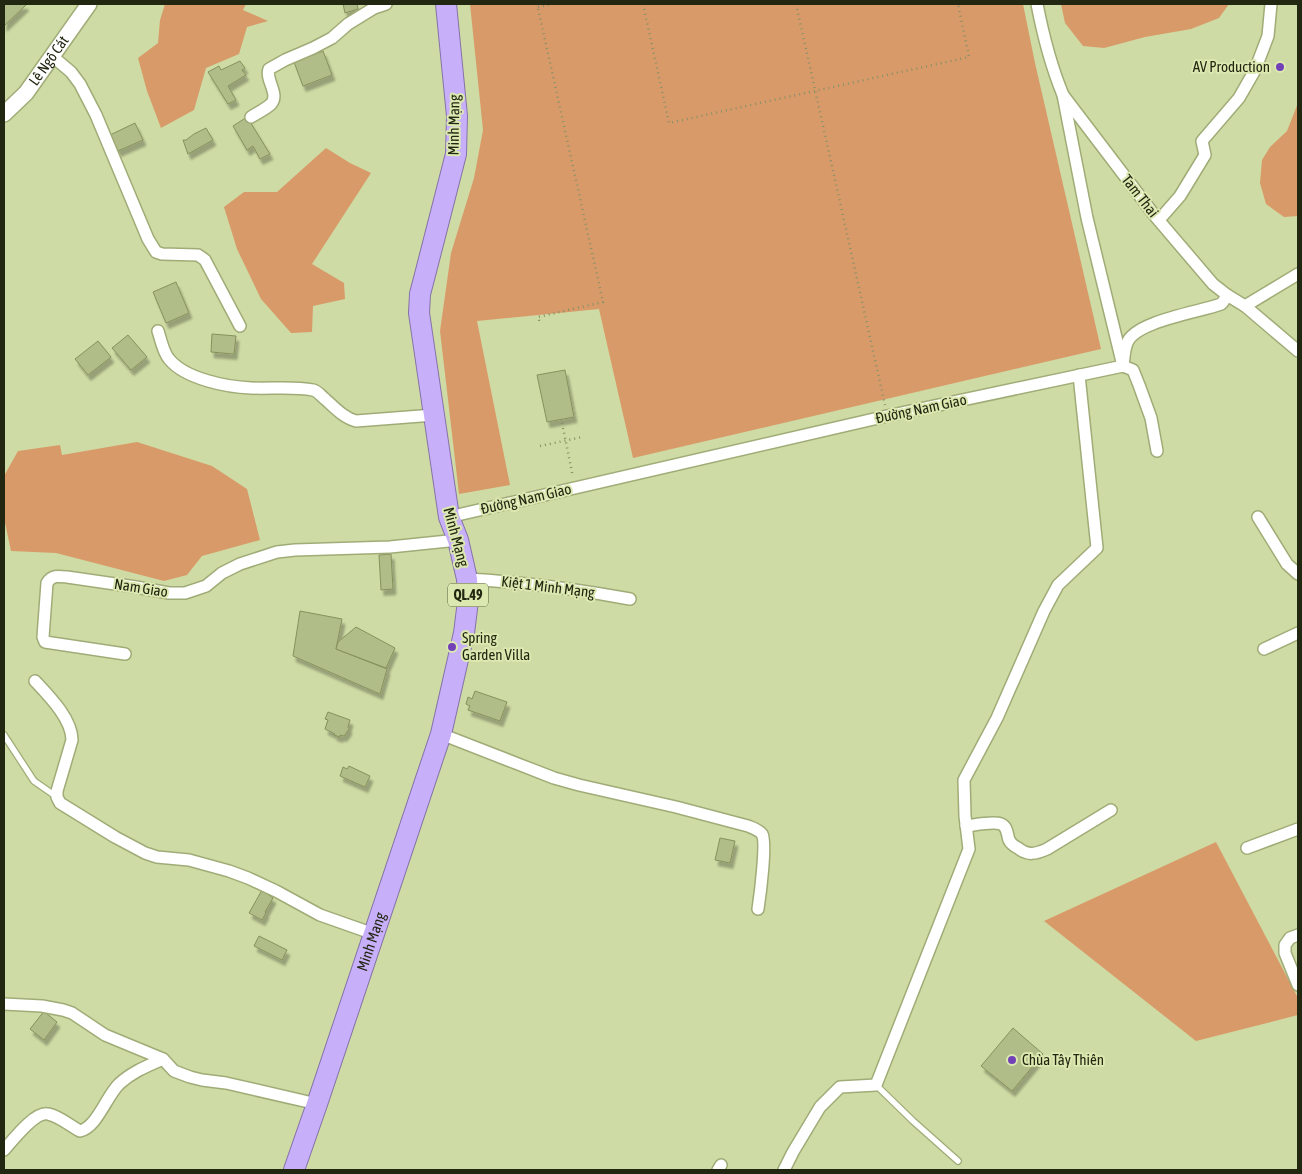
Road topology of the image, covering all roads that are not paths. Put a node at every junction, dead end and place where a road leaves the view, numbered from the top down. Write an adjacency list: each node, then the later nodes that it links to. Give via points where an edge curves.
1 (89, 4): 6 (street, Lê Ngô Cát)
2 (386, 4): 9 (street, via 348,24 332,38 269,69 274,99)
3 (446, 4): 19 (highway, Minh Mạng / QL.49, via 457,116 456,154 420,294 419,313)
4 (1037, 4): 7 (street, Tam Thai, via 1054,74)
5 (1271, 4): 10 (street, via 1268,36 1255,70 1239,98 1202,141 1205,155 1180,196)
6 (52, 56): 8 (street, Lê Ngô Cát, via 26,93); 14 (street, via 80,84 156,252 198,255 205,260)
7 (1063, 95): 10 (street, Tam Thai); 17 (street, via 1087,218)
8 (4, 114)
9 (251, 117)
10 (1159, 220): 12 (street, Tam Thai, via 1213,284)
11 (1298, 274): 13 (street)
12 (1227, 295): 13 (street, Tam Thai); 17 (street, via 1221,304 1164,320 1135,333 1127,341)
13 (1245, 306): 16 (street, Tam Thai)
14 (240, 326)
15 (158, 331): 19 (street, via 170,360 192,376 204,380 248,388 316,391 347,419 356,421)
16 (1298, 351)
17 (1123, 366): 18 (street, Đường Nam Giao); 20 (street, via 1132,370 1139,385 1151,418)
18 (1079, 375): 21 (street, Đường Nam Giao); 35 (street, via 1097,548 1058,585 997,718 964,780)
19 (434, 415): 21 (highway, Minh Mạng / QL.49)
20 (1157, 451)
21 (449, 517): 23 (highway, Minh Mạng / QL.49)
22 (1258, 517): 24 (street, via 1287,564)
23 (458, 540): 25 (highway, Minh Mạng / QL.49); 29 (street, Nam Giao, via 277,552 240,564 206,586 185,593 67,577 50,579 47,584 45,642)
24 (1298, 574)
25 (467, 579): 26 (street, Kiệt 1 Minh Mạng, via 537,585); 31 (highway, Minh Mạng / QL.49, via 464,633)
26 (630, 599)
27 (1298, 633): 28 (street)
28 (1264, 649)
29 (125, 654)
30 (35, 681): 33 (street, via 68,722 72,732)
31 (440, 734): 38 (street, via 562,780 759,831 763,835 764,846); 39 (highway, Minh Mạng / QL.49)
32 (4, 735): 33 (lane, via 34,781)
33 (57, 798): 39 (street, via 60,803 145,853 229,871 320,915)
34 (1111, 810): 35 (street, via 1036,854 1011,844 1002,824)
35 (966, 826): 44 (street, via 969,849)
36 (1298, 829): 37 (street)
37 (1247, 848)
38 (758, 909)
39 (374, 934): 45 (highway, Minh Mạng / QL.49)
40 (1298, 935): 41 (street, via 1285,945)
41 (1298, 985)
42 (4, 1004): 43 (street, via 63,1010 106,1035)
43 (163, 1059): 45 (street, via 174,1071 190,1077); 46 (street, via 134,1072 118,1085 85,1130 80,1131 55,1116 39,1114)
44 (876, 1085): 47 (lane); 49 (street, via 840,1087 820,1107)
45 (317, 1104): 48 (highway, Minh Mạng / QL.49)
46 (4, 1150)
47 (958, 1161)
48 (294, 1170)
49 (784, 1170)

